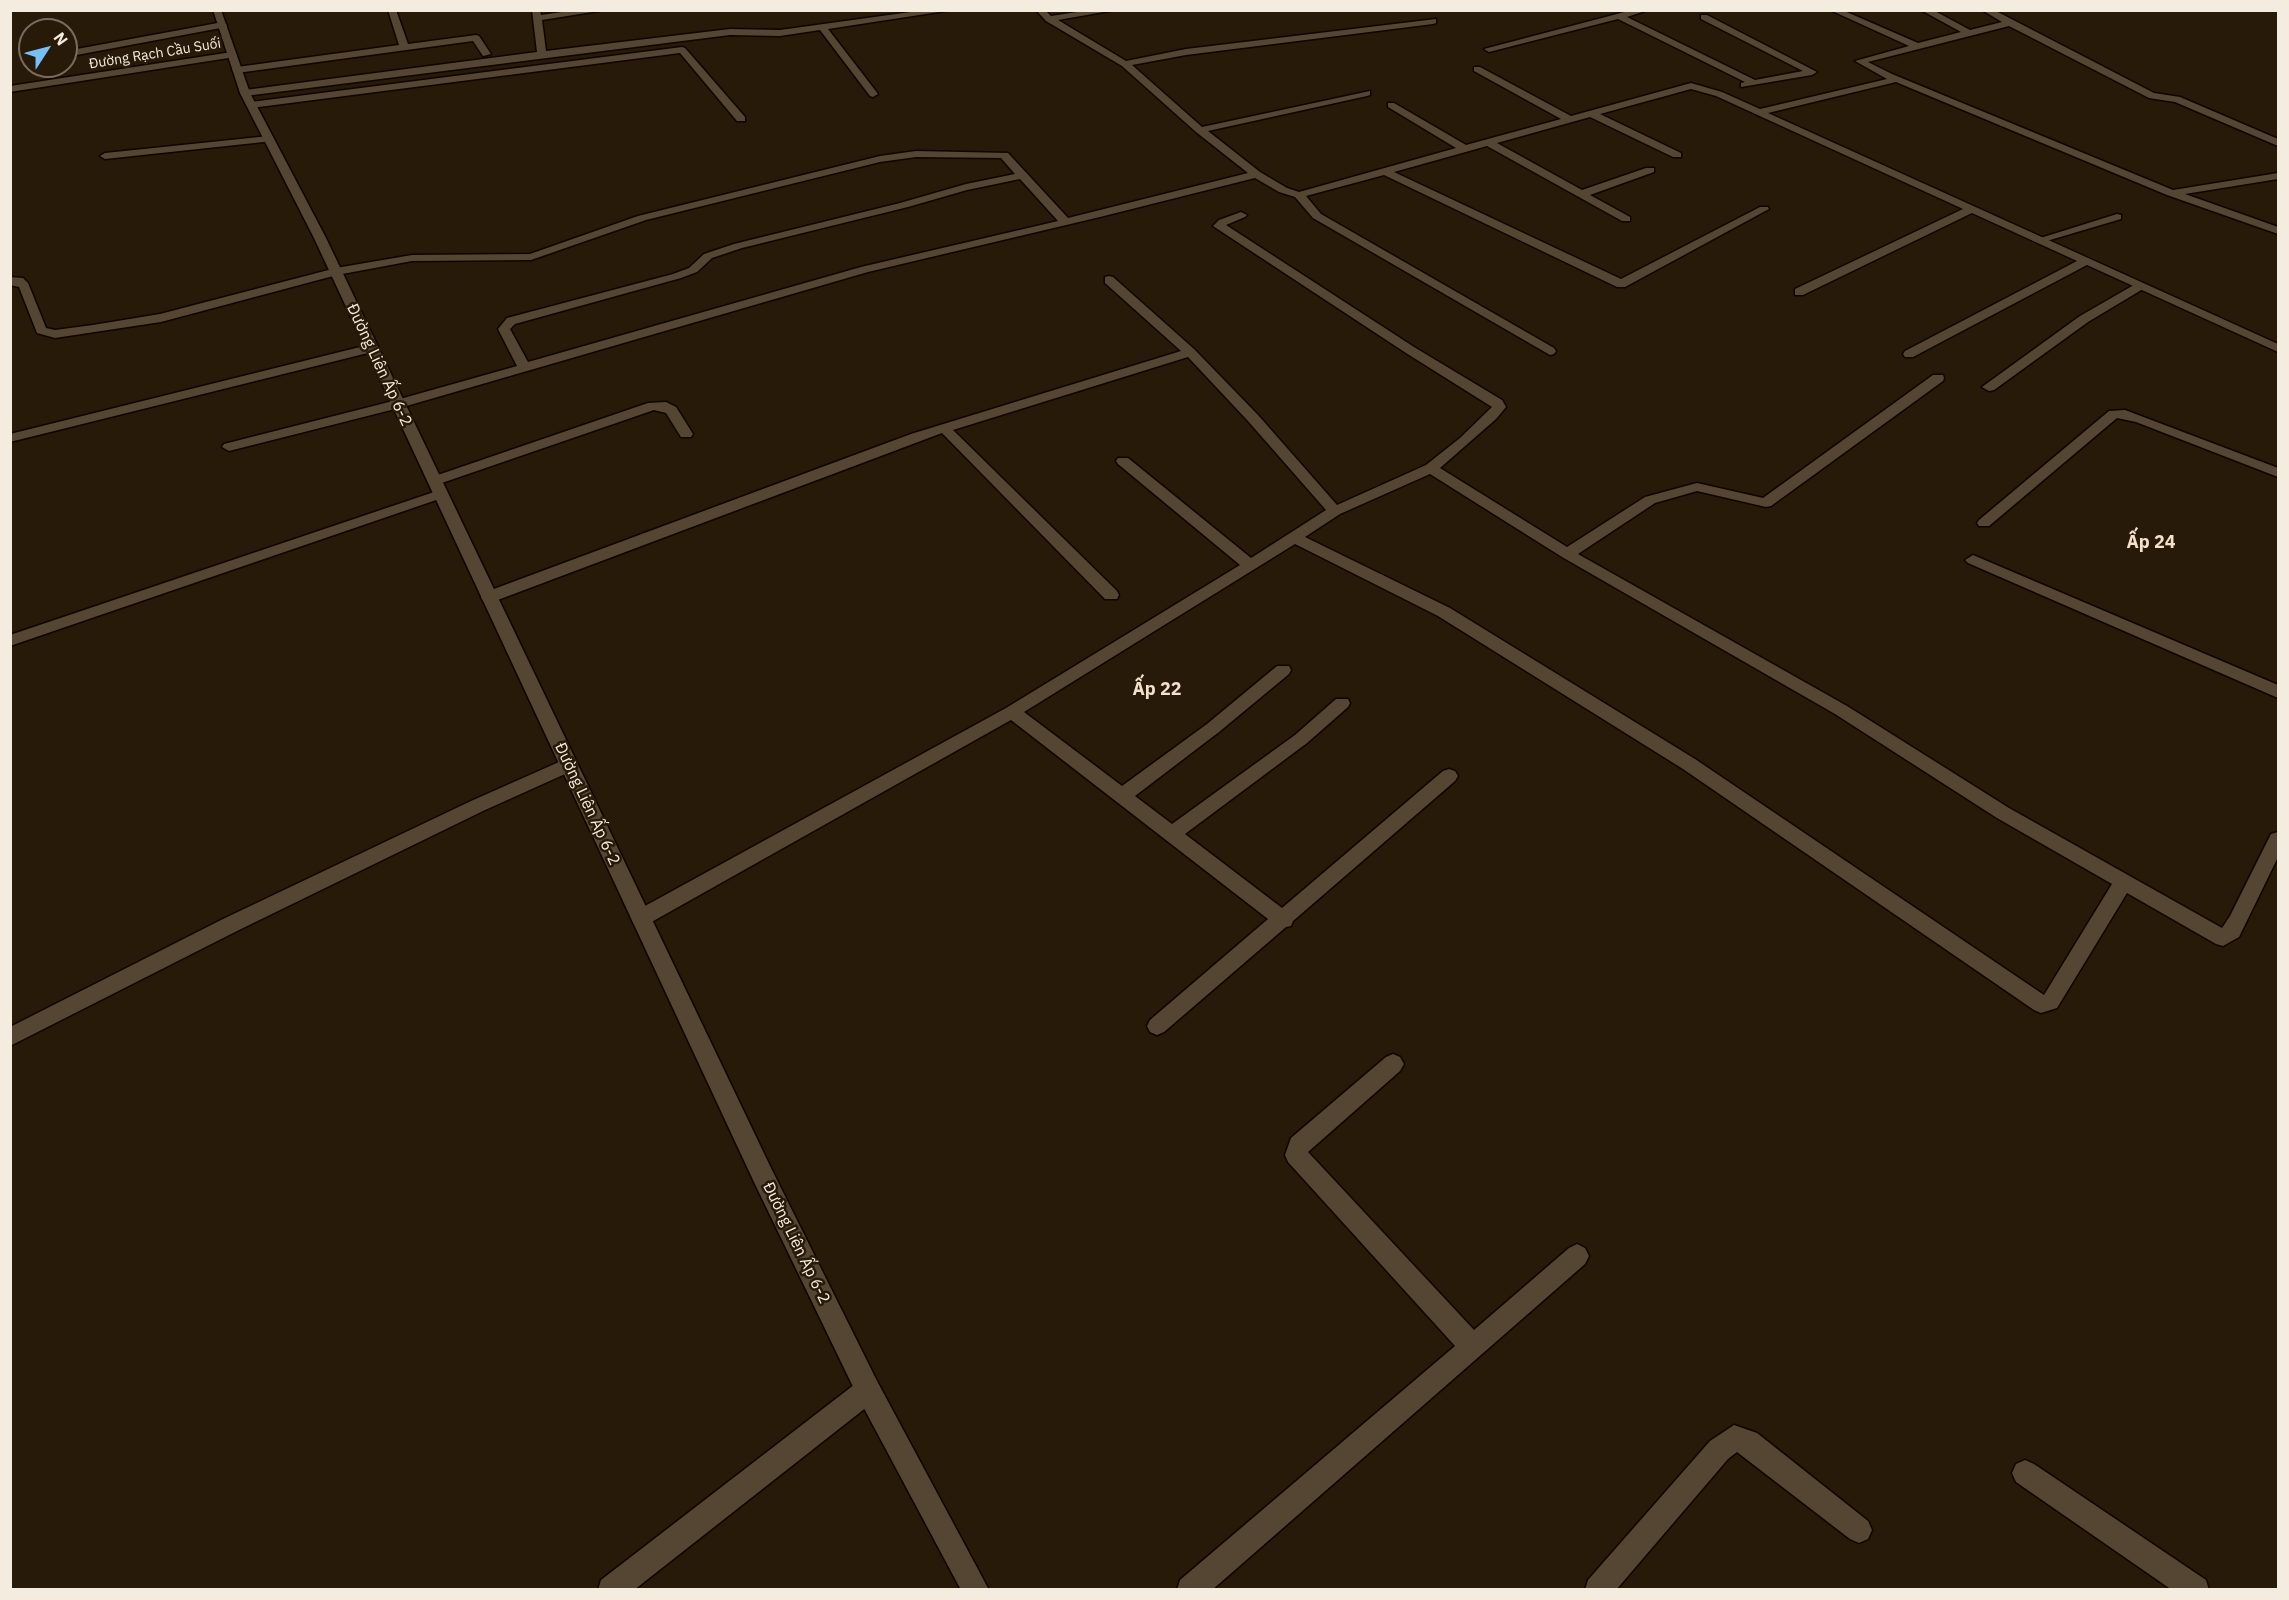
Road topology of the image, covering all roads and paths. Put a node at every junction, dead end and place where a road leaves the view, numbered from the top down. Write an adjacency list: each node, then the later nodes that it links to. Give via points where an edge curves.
1 (392, 10): 19 (street)
2 (600, 10): 10 (street)
3 (948, 10): 17 (street)
4 (1040, 10): 14 (street)
5 (1111, 10): 14 (street)
6 (1644, 10): 11 (street)
7 (1834, 10): 20 (street)
8 (1925, 10): 18 (street)
9 (1986, 10): 16 (street)
10 (536, 14): 24 (street)
11 (1620, 16): 21 (street); 29 (street)
12 (1704, 17): 29 (street, via 1812,72)
13 (220, 18): 22 (street); 25 (street, Đường Liên Ấp 6-2)
14 (1049, 19): 26 (street)
15 (1433, 21): 26 (street, via 1185,52)
16 (2009, 23): 18 (street); 43 (street, via 2152,96 2177,99)
17 (822, 27): 24 (street, via 780,33 730,32); 32 (street)
18 (1971, 34): 20 (street)
19 (404, 46): 23 (street, Đường Rạch Cầu Suối, via 476,38); 25 (street, Đường Rạch Cầu Suối)
20 (1919, 47): 28 (street, via 1860,61)
21 (1489, 49)
22 (78, 51)
23 (486, 54)
24 (542, 54): 34 (street)
25 (234, 63): 30 (street, Đường Rạch Cầu Suối); 34 (street, Đường Liên Ấp 6-2)
26 (1125, 64): 40 (street)
27 (1477, 69): 39 (street)
28 (1897, 79): 36 (street); 52 (street)
29 (1754, 83): 33 (street)
30 (10, 88)
31 (1367, 93): 40 (street)
32 (873, 94)
33 (1719, 94): 36 (street); 37 (street, via 1691,86)
34 (248, 99): 38 (street, via 682,50); 41 (street, Đường Liên Ấp 6-2)
35 (1391, 105): 44 (street)
36 (1759, 112): 56 (street)
37 (1592, 114): 39 (street); 45 (street)
38 (741, 119)
39 (1570, 120): 42 (street)
40 (1200, 130): 49 (street)
41 (269, 140): 46 (street); 64 (street, Đường Liên Ấp 6-2)
42 (1488, 142): 44 (street); 53 (street)
43 (2278, 143)
44 (1464, 149): 48 (street)
45 (1677, 155)
46 (105, 156)
47 (1650, 170): 53 (street)
48 (1383, 171): 54 (street); 55 (street, via 1621,284)
49 (1256, 174): 54 (street); 60 (street)
50 (1023, 175): 60 (street); 64 (street, via 1009,158 1000,154 897,156 642,218 531,257 425,257); 74 (street, via 738,246 708,256 693,270 677,276 510,322 504,329)
51 (2278, 176): 52 (street)
52 (2171, 193): 61 (street)
53 (1582, 194): 59 (street)
54 (1299, 195): 71 (street, via 1317,216)
55 (1764, 209)
56 (1971, 209): 62 (street); 68 (street)
57 (1241, 215): 83 (street, via 1219,226 1497,403 1491,416)
58 (2117, 217): 62 (street)
59 (1626, 219)
60 (1065, 222): 74 (street, via 865,269)
61 (2278, 231)
62 (2040, 240): 63 (street)
63 (2086, 261): 67 (street); 73 (street)
64 (336, 272): 66 (street, via 161,318 56,334 41,330 24,286 19,281); 69 (street, Đường Liên Ấp 6-2)
65 (1109, 280): 72 (street)
66 (10, 281)
67 (2139, 286): 70 (street); 76 (street, via 2084,319)
68 (1798, 292)
69 (372, 348): 77 (street, Đường Liên Ấp 6-2); 80 (street)
70 (2278, 348)
71 (1550, 351)
72 (1190, 352): 78 (street); 86 (street)
73 (1909, 354)
74 (524, 367): 77 (street)
75 (1938, 378): 89 (street, via 1766,503 1697,487 1650,500)
76 (1989, 387)
77 (398, 404): 81 (street); 85 (street, Đường Liên Ấp 6-2)
78 (944, 428): 92 (street); 93 (street)
79 (686, 434): 85 (street, via 671,410 653,406)
80 (10, 438)
81 (230, 447)
82 (1123, 461): 91 (street)
83 (1431, 468): 86 (street); 89 (street)
84 (2278, 473): 87 (street, via 2141,419 2114,414)
85 (437, 487): 93 (street, Đường Liên Ấp 6-2); 94 (street)
86 (1335, 511): 88 (street)
87 (1984, 523)
88 (1294, 537): 91 (street); 104 (street, via 1444,612 1670,752 2041,1004 2049,1002)
89 (1567, 554): 104 (street, via 1842,710 2003,813)
90 (1973, 560): 96 (street)
91 (1250, 565): 98 (street)
92 (1111, 595)
93 (489, 597): 99 (street, Đường Liên Ấp 6-2)
94 (10, 641)
95 (1283, 670): 101 (street)
96 (2278, 692)
97 (1342, 703): 102 (street, via 1301,739)
98 (1012, 712): 101 (street); 105 (street)
99 (568, 765): 105 (street, Đường Liên Ấp 6-2); 108 (street, via 230,925)
100 (1449, 776): 106 (street)
101 (1122, 796): 102 (street)
102 (1172, 834): 106 (street)
103 (2278, 839): 104 (street, via 2237,922 2224,937)
104 (2123, 882)
105 (641, 918): 112 (street, Đường Liên Ấp 6-2)
106 (1284, 920): 107 (street)
107 (1158, 1026)
108 (10, 1037)
109 (1394, 1064): 111 (street, via 1299,1145 1296,1155)
110 (1577, 1256): 111 (street)
111 (1472, 1346): 117 (street)
112 (868, 1390): 115 (street); 116 (street, Đường Liên Ấp 6-2)
113 (2025, 1473): 119 (street)
114 (1859, 1530): 118 (street, via 1748,1442 1734,1438 1719,1450)
115 (611, 1590)
116 (976, 1590)
117 (1190, 1590)
118 (1598, 1590)
119 (2196, 1590)

